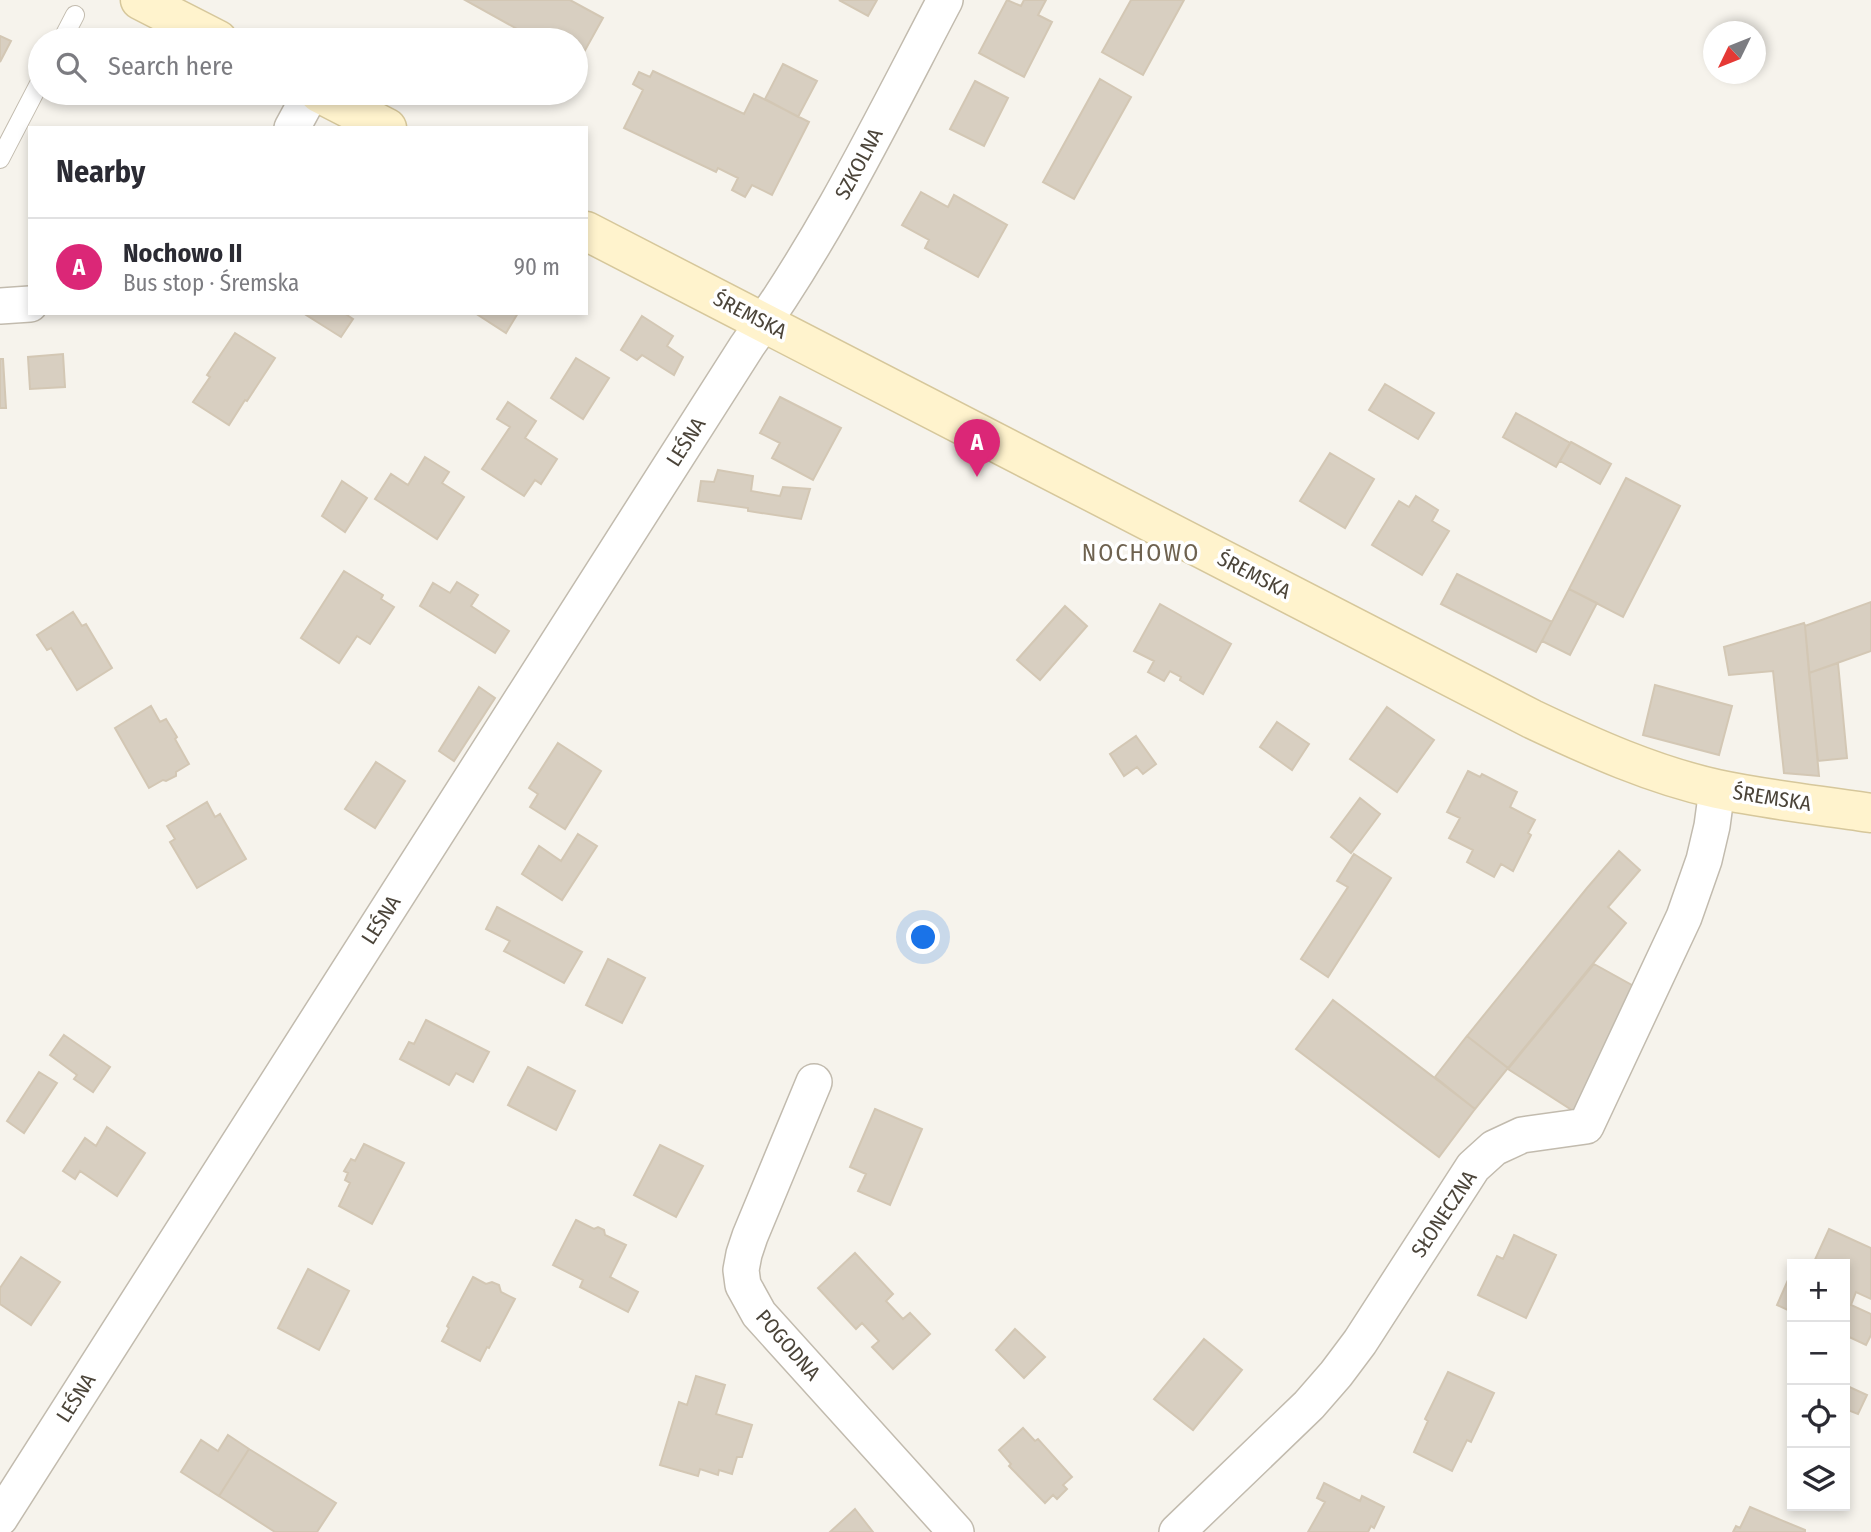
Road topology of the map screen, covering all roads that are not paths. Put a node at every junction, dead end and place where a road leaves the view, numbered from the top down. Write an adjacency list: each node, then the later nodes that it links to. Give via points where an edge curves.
1 (140, 0): 5 (main road)
2 (945, 0): 15 (street, SZKOLNA, via 824,229)
3 (75, 15): 4 (lane)
4 (68, 28)
5 (195, 28)
6 (28, 105): 11 (lane)
7 (304, 105): 9 (street)
8 (342, 105): 10 (main road)
9 (293, 126)
10 (383, 126)
11 (0, 159)
12 (588, 232): 15 (main road, ŚREMSKA)
13 (28, 304): 14 (street)
14 (0, 306)
15 (764, 323): 16 (main road, ŚREMSKA, via 1532,719 1620,758); 19 (street, LEŚNA)
16 (1717, 789): 17 (main road, ŚREMSKA); 21 (street, SŁONECZNA, via 1710,837 1684,917 1586,1126 1522,1135 1494,1147 1474,1167 1336,1374)
17 (1871, 813)
18 (814, 1082): 20 (street, POGODNA, via 750,1236 741,1270 743,1284 759,1314)
19 (0, 1518)
20 (956, 1532)
21 (1177, 1532)

